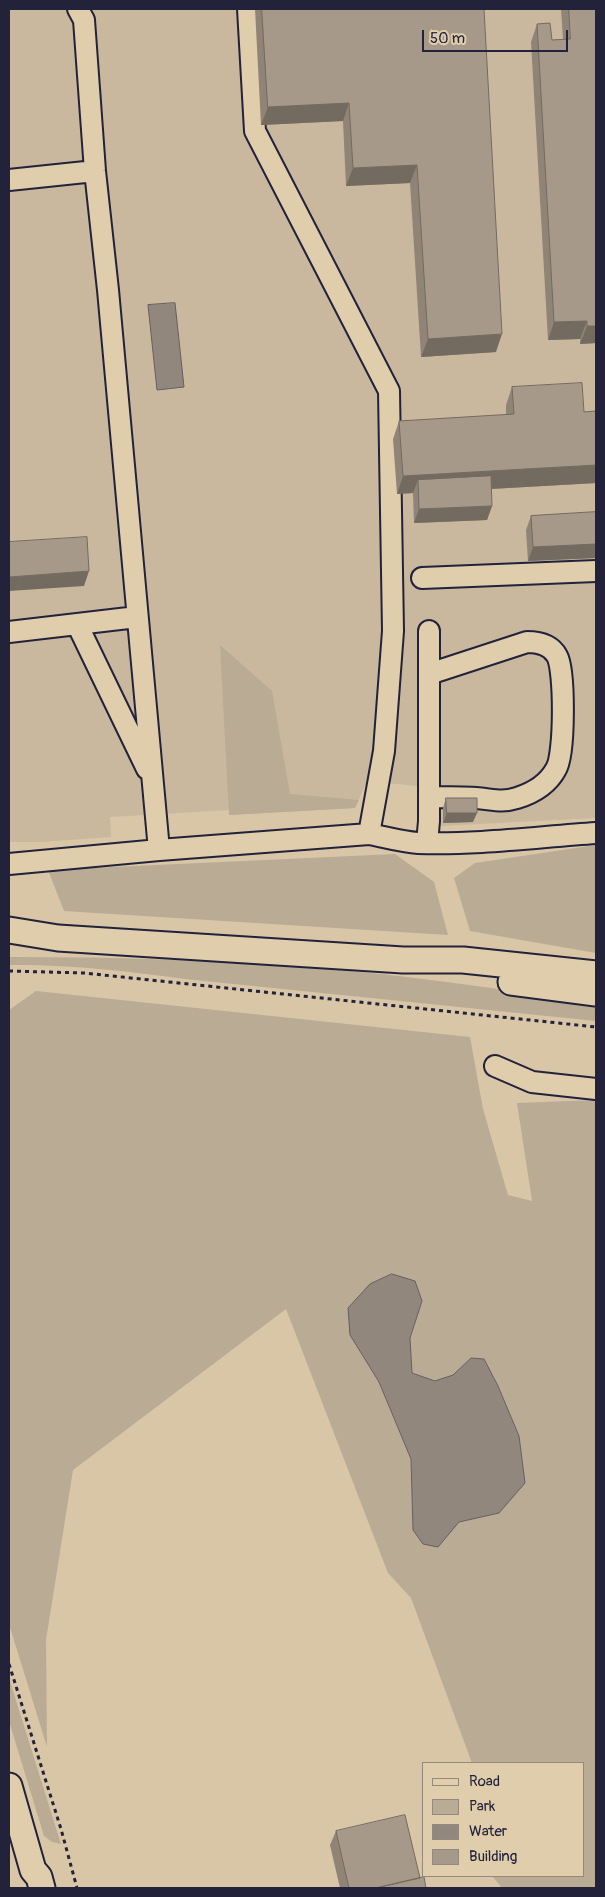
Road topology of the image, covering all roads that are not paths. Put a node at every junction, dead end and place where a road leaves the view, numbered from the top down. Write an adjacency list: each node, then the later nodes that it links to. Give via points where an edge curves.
1 (78, 9): 3 (lane, via 84,20)
2 (248, 9): 15 (lane, via 254,131 389,391 393,631 384,751)
3 (94, 171): 4 (lane); 7 (lane, via 108,290)
4 (9, 180)
5 (596, 571): 6 (lane)
6 (422, 578)
7 (137, 617): 8 (lane); 12 (lane)
8 (77, 624): 10 (lane); 12 (lane)
9 (429, 631): 11 (lane)
10 (9, 632)
11 (429, 674): 13 (lane); 13 (lane, via 527,642 536,642 556,654 563,678 561,754 558,767 548,782 517,798 500,802)
12 (152, 781): 17 (lane)
13 (430, 797): 16 (lane)
14 (596, 833): 16 (lane)
15 (369, 834): 16 (lane); 17 (lane)
16 (427, 843)
17 (159, 850): 18 (lane)
18 (9, 864)
19 (9, 930): 20 (main road)
20 (58, 938): 21 (main road); 22 (main road)
21 (9, 946)
22 (403, 960): 23 (main road, via 463,960); 24 (main road, via 463,975)
23 (596, 974)
24 (596, 993)
25 (495, 1066): 26 (lane, via 532,1082)
26 (596, 1089)
27 (9, 1786): 28 (main road)
28 (36, 1883)

